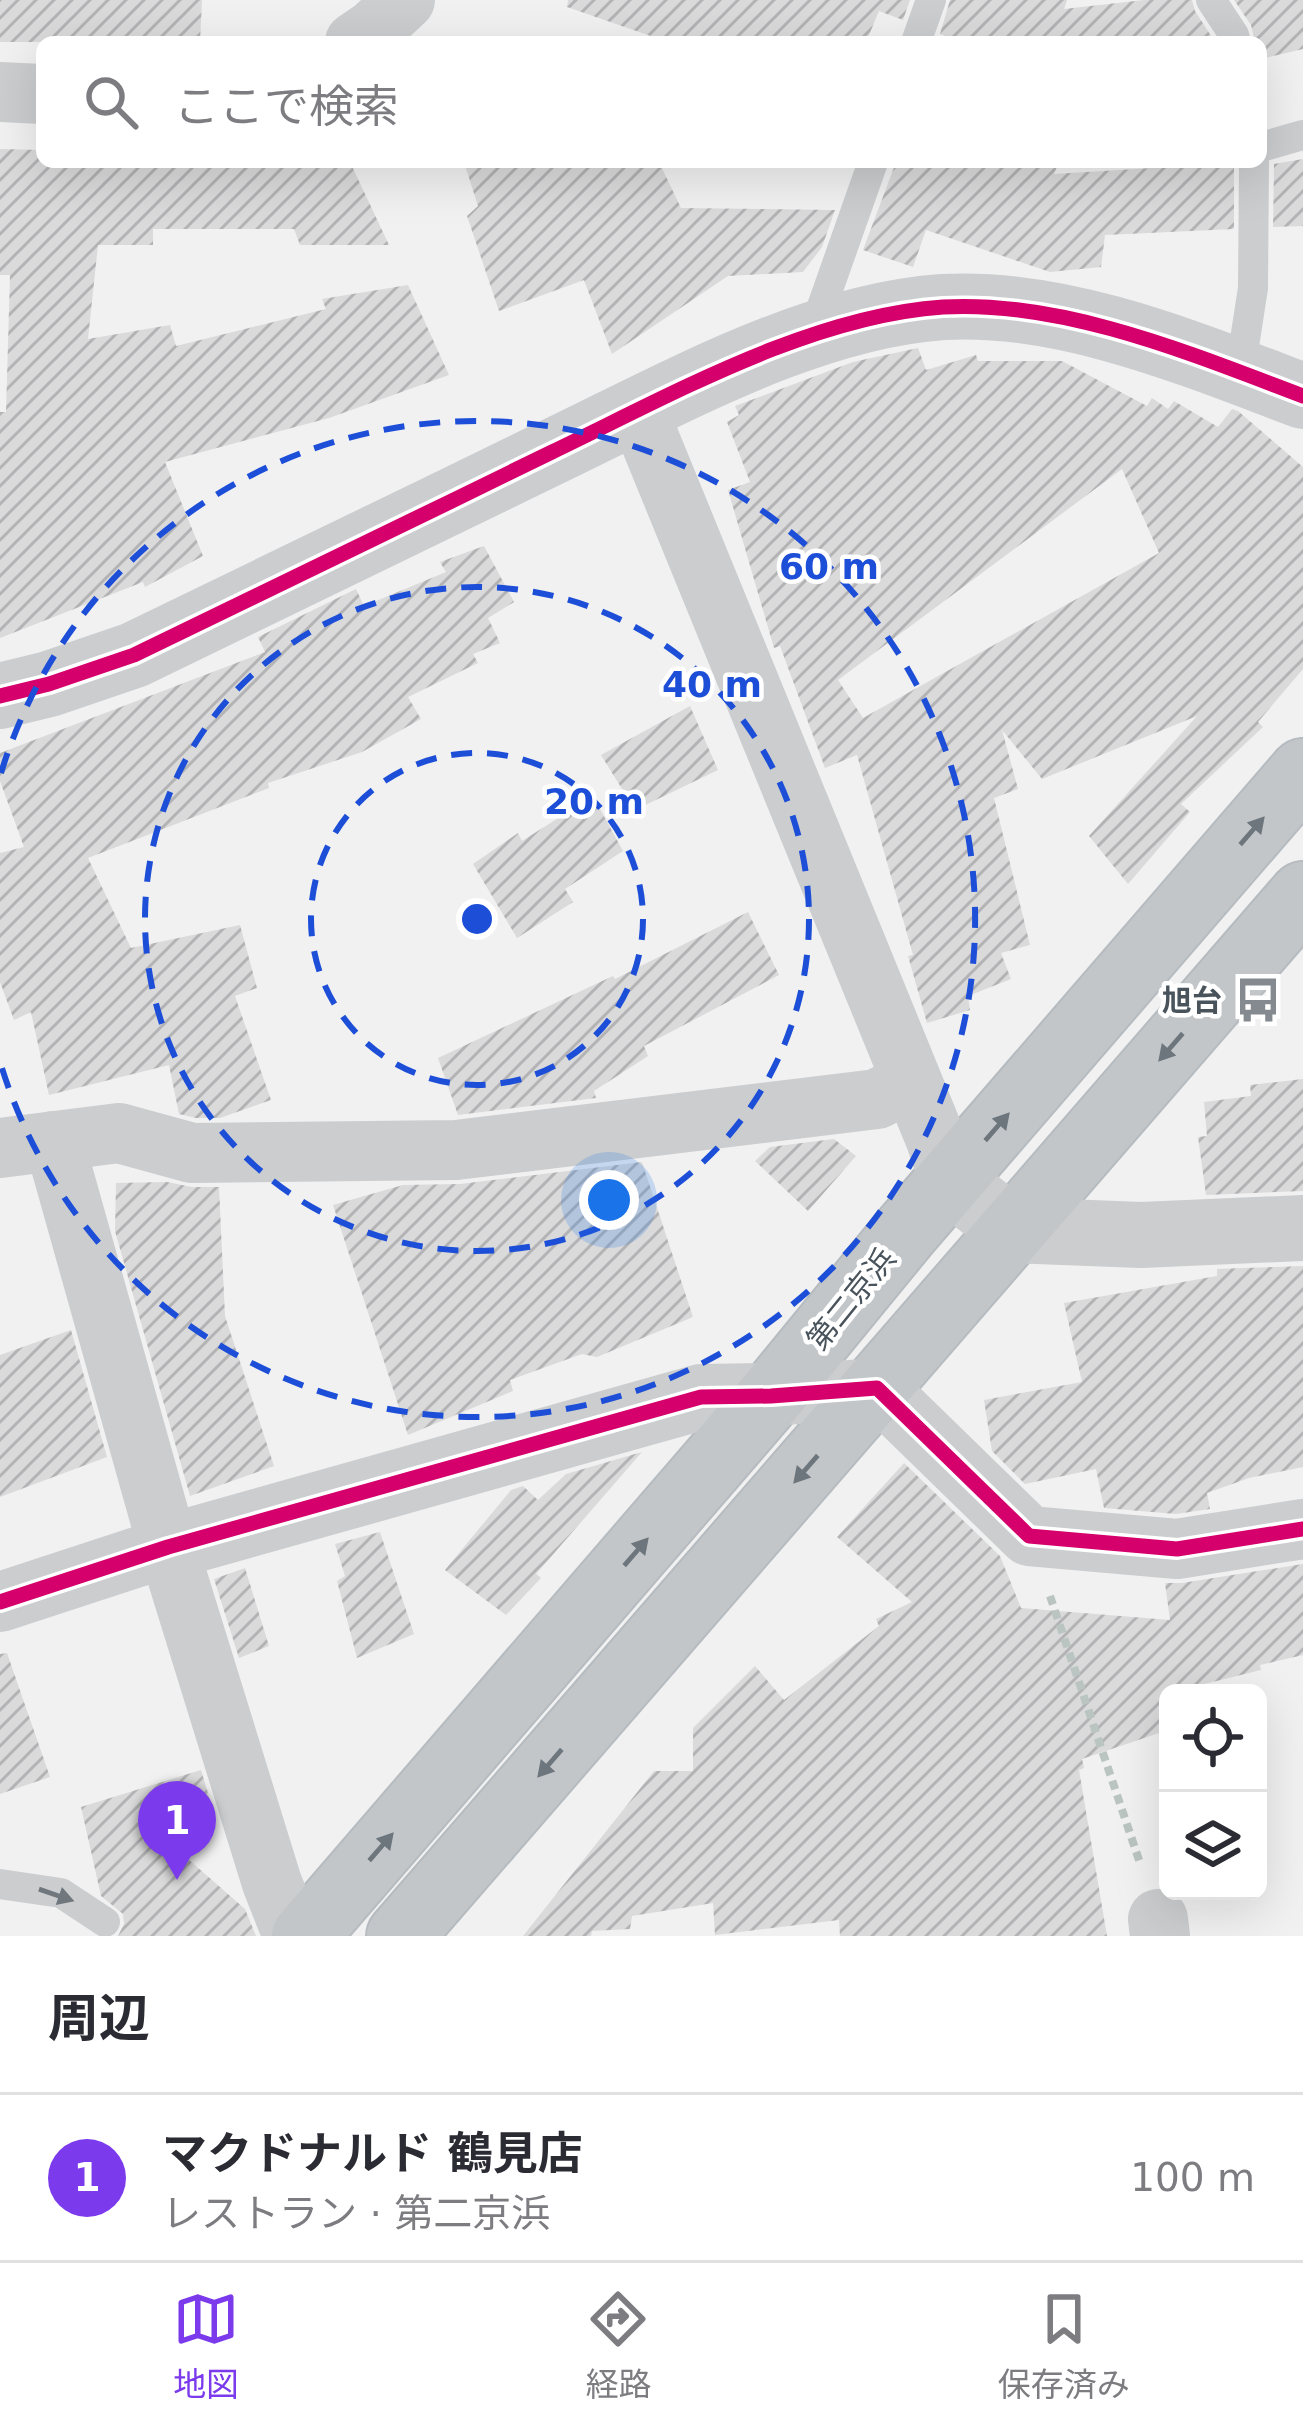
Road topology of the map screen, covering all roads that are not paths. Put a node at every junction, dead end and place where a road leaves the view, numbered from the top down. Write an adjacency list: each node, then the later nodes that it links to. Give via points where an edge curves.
1 (405, 0): 4 (street)
2 (931, 0): 5 (lane)
3 (1211, 0): 6 (lane)
4 (364, 36)
5 (918, 36)
6 (1234, 36)
7 (0, 92): 8 (street)
8 (36, 94)
9 (1303, 135): 10 (lane)
10 (1267, 145)
11 (871, 168): 13 (lane)
12 (1254, 168): 14 (lane, via 1252,288)
13 (812, 335): 14 (street, via 943,308 1018,309 1092,323); 16 (street)
14 (1240, 372): 15 (street)
15 (1303, 395)
16 (638, 411): 17 (street, via 134,655); 20 (street)
17 (0, 696)
18 (1303, 772): 22 (highway, 第二京浜, one-way to 18)
19 (1303, 895): 24 (highway, one-way to 24)
20 (910, 1082): 21 (street, via 877,1099 456,1150 193,1153 118,1133); 22 (street)
21 (27, 1145): 28 (street)
22 (950, 1181): 24 (street); 26 (highway, 第二京浜)
23 (1303, 1228): 24 (street)
24 (1013, 1230): 25 (highway)
25 (877, 1388): 26 (street); 27 (street, via 1036,1557 1177,1549); 34 (highway, one-way to 34)
26 (771, 1396): 28 (street, via 701,1397); 33 (highway, 第二京浜, one-way to 26)
27 (1303, 1529)
28 (168, 1547): 29 (street); 32 (street)
29 (0, 1602)
30 (0, 1884): 31 (lane, one-way to 31, via 61,1892)
31 (105, 1922)
32 (293, 1936)
33 (305, 1936)
34 (400, 1936)

